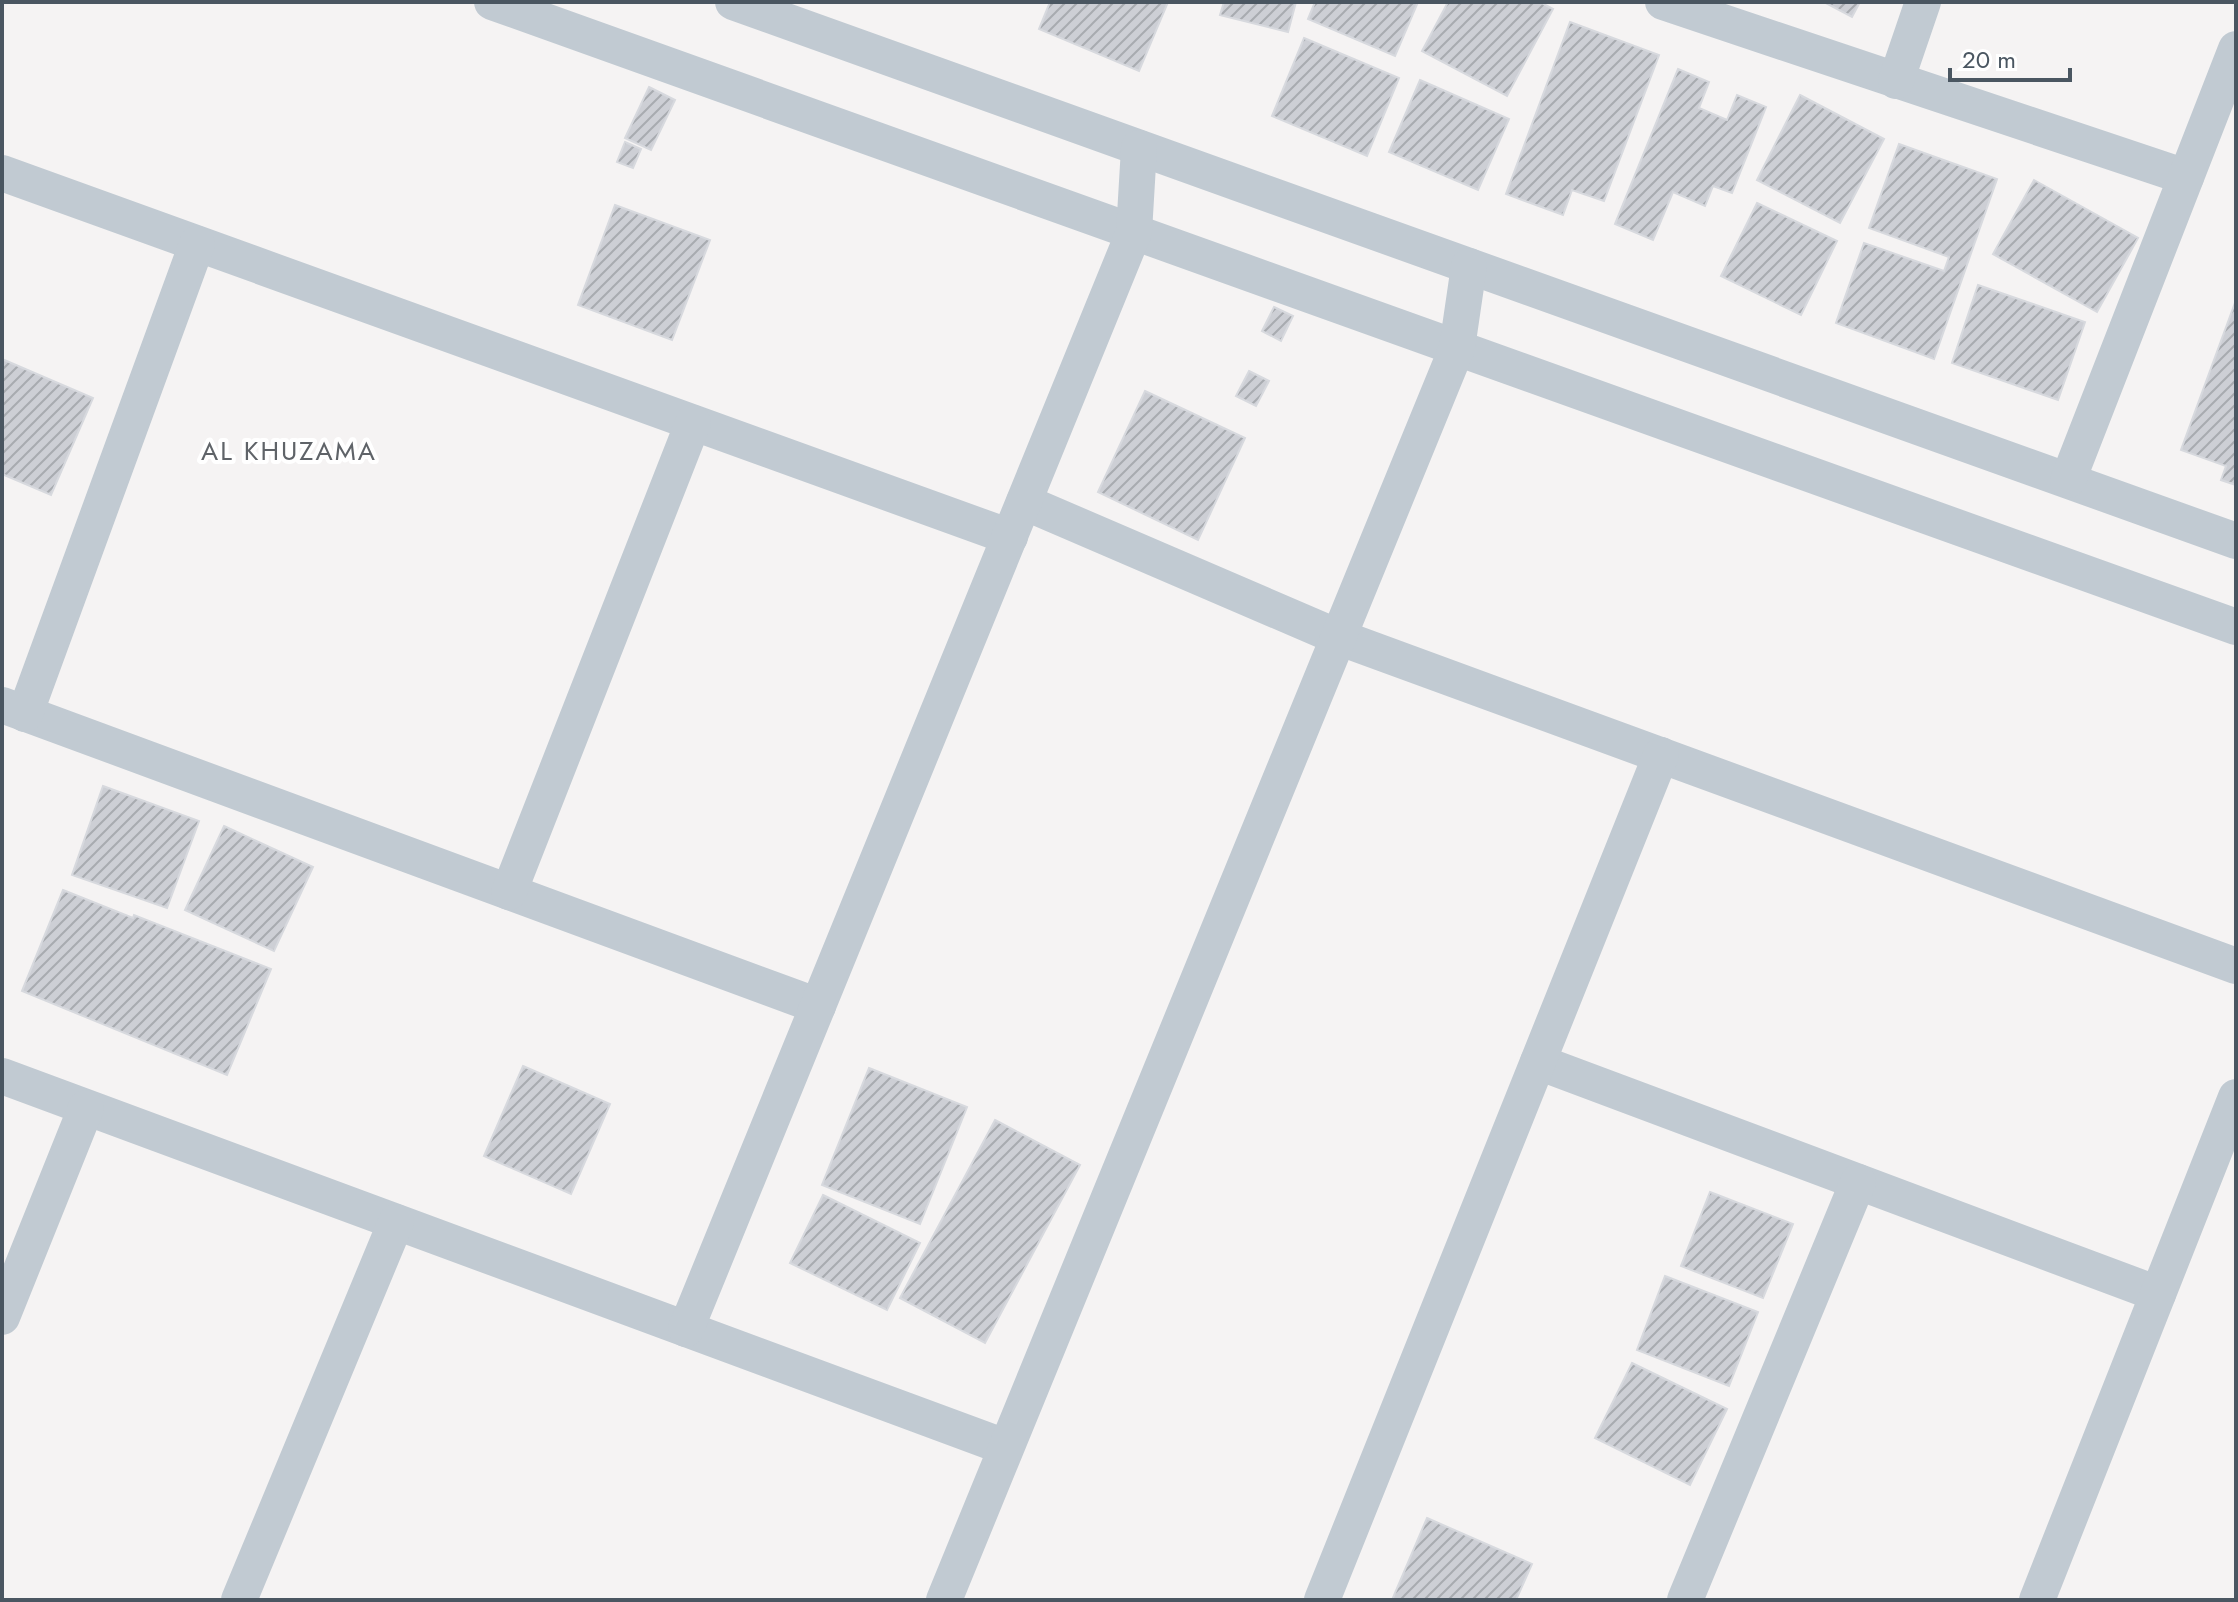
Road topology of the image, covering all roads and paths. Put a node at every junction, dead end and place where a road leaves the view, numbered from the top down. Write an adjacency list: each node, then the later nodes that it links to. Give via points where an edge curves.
1 (492, 2): 10 (street)
2 (733, 2): 7 (street)
3 (1663, 2): 6 (street)
4 (1923, 2): 6 (street)
5 (2236, 49): 9 (street)
6 (1896, 81): 9 (street)
7 (1139, 148): 10 (street); 12 (street)
8 (2, 173): 11 (street)
9 (2186, 177): 15 (street)
10 (1134, 232): 13 (street); 16 (street)
11 (197, 244): 14 (street); 21 (street)
12 (1469, 266): 13 (street); 15 (street)
13 (1457, 348): 19 (street); 20 (street)
14 (693, 423): 17 (street); 23 (street)
15 (2068, 480): 18 (street)
16 (1024, 502): 17 (street); 20 (street)
17 (1010, 537): 25 (street)
18 (2236, 541)
19 (2236, 627)
20 (1338, 637): 22 (street); 35 (street)
21 (14, 710): 23 (street)
22 (1661, 755): 24 (street); 26 (street)
23 (509, 892): 25 (street)
24 (2236, 966)
25 (818, 1006): 34 (street)
26 (1538, 1062): 30 (street); 38 (street)
27 (2, 1076): 29 (street)
28 (2236, 1097): 32 (street)
29 (86, 1108): 31 (street); 33 (street)
30 (1858, 1182): 32 (street); 39 (street)
31 (396, 1222): 34 (street); 36 (street)
32 (2158, 1294): 40 (street)
33 (2, 1317)
34 (686, 1329): 35 (street)
35 (1005, 1447): 37 (street)
36 (239, 1600)
37 (944, 1600)
38 (1322, 1600)
39 (1685, 1600)
40 (2037, 1600)

